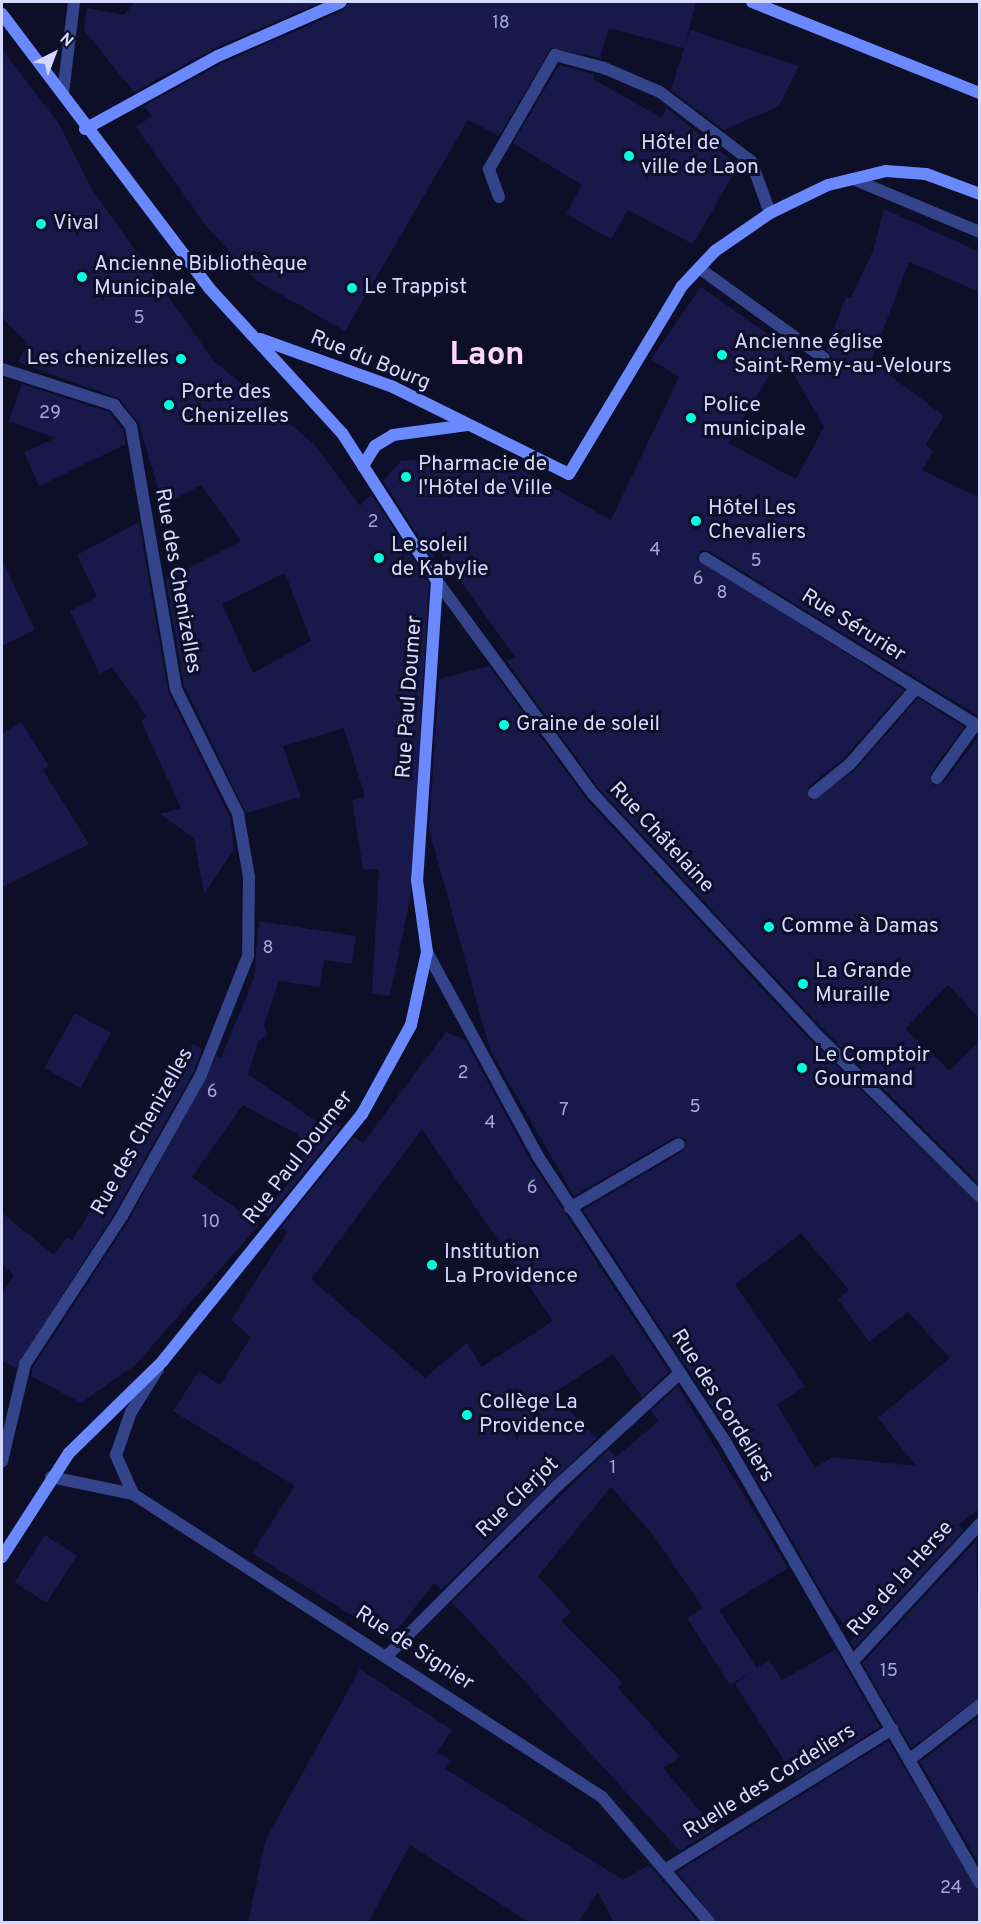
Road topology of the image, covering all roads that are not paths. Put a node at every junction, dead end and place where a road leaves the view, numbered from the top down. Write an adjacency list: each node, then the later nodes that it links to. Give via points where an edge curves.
1 (74, 2): 5 (street)
2 (341, 2): 7 (street, via 219,56)
3 (752, 2): 6 (street)
4 (2, 14): 5 (street, Rue du Bourg)
5 (63, 93): 7 (street, Rue du Bourg)
6 (980, 93)
7 (85, 129): 14 (street, Rue du Bourg, via 139,189 209,288)
8 (853, 179): 9 (street, via 886,171 926,174); 11 (street); 12 (street)
9 (980, 194)
10 (499, 197): 11 (street, via 489,169 555,55 604,68 660,92 751,162)
11 (770, 213): 13 (street)
12 (980, 232)
13 (699, 268): 15 (street); 17 (street, Rue du Bourg, via 672,301 569,474)
14 (256, 337): 17 (street, Rue du Bourg, via 393,387); 18 (street, Rue du Bourg, via 309,393)
15 (824, 358)
16 (2, 369): 31 (street, Rue des Chenizelles, via 114,405 131,426 176,689 237,814 249,877 248,956 201,1075 122,1216 25,1364)
17 (467, 425): 18 (street, via 393,435 375,446)
18 (363, 466): 20 (street, Rue Châtelaine)
19 (705, 558): 21 (street, Rue Sérurier)
20 (437, 581): 25 (street, Rue Paul Doumer, via 417,880); 27 (street, Rue Châtelaine, via 593,794 806,1023)
21 (916, 688): 22 (street, Rue Sérurier); 24 (street, via 850,764)
22 (977, 726): 23 (street)
23 (937, 778)
24 (814, 793)
25 (427, 952): 28 (street, Rue des Cordeliers); 29 (street, Rue Paul Doumer, via 411,1026 362,1114)
26 (679, 1144): 28 (street)
27 (980, 1197)
28 (570, 1208): 30 (street, Rue des Cordeliers)
29 (163, 1361): 32 (street, Rue Paul Doumer, via 69,1453); 33 (street, via 131,1413 116,1455)
30 (680, 1373): 36 (street, Rue Clerjot, via 556,1487); 37 (street, Rue des Cordeliers)
31 (2, 1461)
32 (51, 1477): 33 (street, Rue de Signier); 35 (street, Rue Paul Doumer)
33 (134, 1494): 36 (street, Rue de Signier)
34 (980, 1524): 37 (street, Rue de la Herse)
35 (2, 1557)
36 (388, 1655): 41 (street, Rue de Signier, via 602,1797)
37 (853, 1661): 39 (street, Rue des Cordeliers)
38 (980, 1705): 40 (street)
39 (892, 1729): 40 (street, Rue des Cordeliers); 41 (street, Ruelle des Cordeliers)
40 (909, 1760): 42 (street, Rue des Cordeliers)
41 (668, 1868): 43 (street, Rue de Signier)
42 (980, 1883)
43 (709, 1923)

